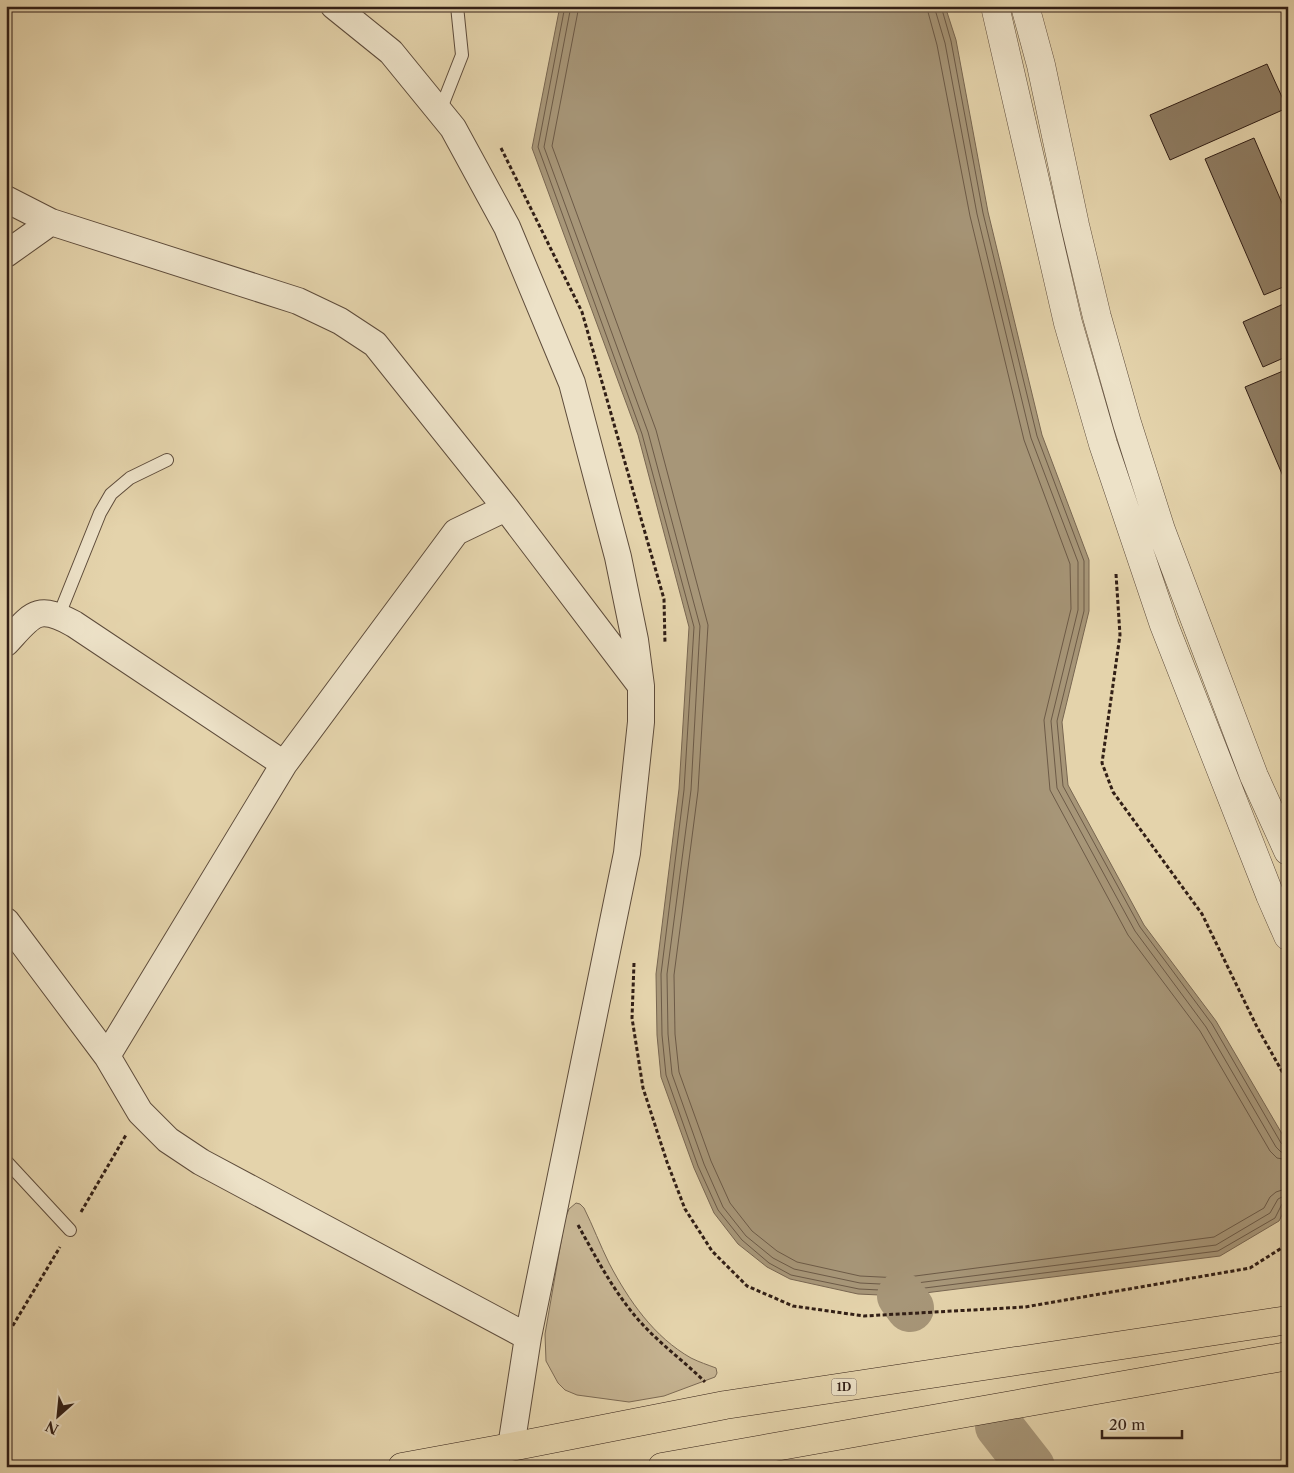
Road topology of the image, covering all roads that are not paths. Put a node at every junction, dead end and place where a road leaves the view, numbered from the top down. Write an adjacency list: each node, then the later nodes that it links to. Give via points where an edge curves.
1 (334, 6): 5 (street, via 391,52)
2 (457, 6): 5 (lane, via 462,54)
3 (995, 6): 17 (street, via 1068,323 1103,444 1164,625)
4 (1025, 6): 15 (street, via 1097,317 1127,423 1161,530 1254,776)
5 (440, 112): 13 (street, via 453,128 507,226 572,383 618,556 636,640)
6 (6, 199): 7 (street)
7 (51, 222): 8 (street); 10 (street, via 298,301 340,321 375,344)
8 (6, 254)
9 (167, 460): 11 (lane, via 130,478 111,494 100,513)
10 (506, 508): 13 (street); 14 (street, via 456,532)
11 (59, 615): 12 (street, via 46,612 32,615); 14 (street)
12 (6, 643)
13 (641, 686): 22 (street, via 641,722 627,853)
14 (284, 764): 18 (street)
15 (1288, 851)
16 (6, 921): 18 (street)
17 (1288, 936)
18 (107, 1056): 22 (street, via 140,1112 168,1140 201,1162)
19 (6, 1160): 20 (lane)
20 (70, 1230)
21 (1288, 1320): 24 (highway, 1D, via 725,1405)
22 (528, 1337): 24 (street)
23 (1288, 1356): 25 (highway)
24 (511, 1447): 26 (highway, 1D)
25 (667, 1466)
26 (402, 1467)

